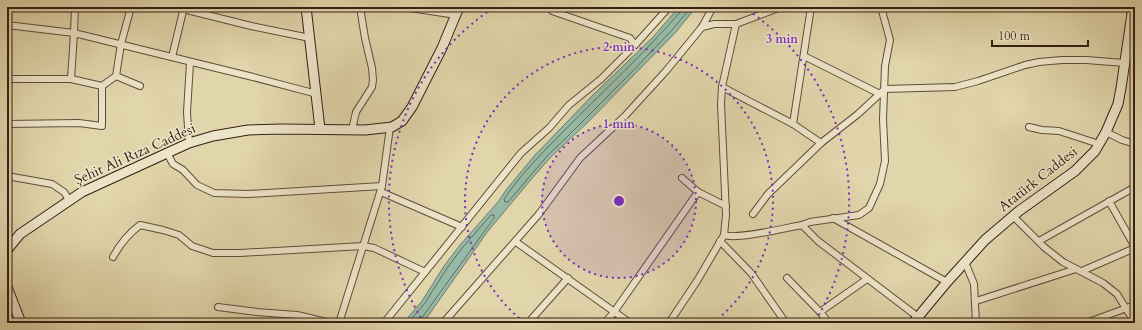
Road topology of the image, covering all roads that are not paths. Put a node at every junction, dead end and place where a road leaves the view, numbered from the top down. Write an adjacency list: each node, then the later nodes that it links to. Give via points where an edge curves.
1 (75, 7): 18 (street)
2 (131, 7): 20 (street)
3 (306, 7): 19 (street)
4 (360, 7): 40 (street, via 373,80 372,87 359,107)
5 (404, 7): 14 (street)
6 (550, 7): 21 (street, via 552,11 630,38)
7 (669, 7): 21 (street)
8 (713, 7): 17 (street)
9 (781, 7): 15 (street)
10 (811, 7): 22 (street)
11 (882, 7): 32 (street, via 890,40)
12 (1134, 7): 25 (street, Atatürk Caddesi)
13 (183, 8): 19 (street); 23 (street)
14 (458, 11): 37 (street, via 412,107 402,121)
15 (736, 24): 17 (street); 31 (street)
16 (7, 25): 18 (street)
17 (702, 27): 63 (street, via 666,72 580,158)
18 (74, 33): 20 (street); 28 (street)
19 (310, 38): 33 (street)
20 (121, 44): 23 (street); 26 (street)
21 (635, 45): 59 (street, via 521,153)
22 (804, 56): 34 (street); 36 (street)
23 (172, 57): 24 (street)
24 (190, 62): 33 (street); 42 (street, via 187,112)
25 (1125, 63): 32 (street, via 1086,60 1039,62 955,87); 41 (street, Atatürk Caddesi, via 1118,104)
26 (116, 76): 29 (street); 30 (street)
27 (7, 78): 28 (street)
28 (71, 79): 29 (street)
29 (102, 86): 35 (street, via 102,126 79,123)
30 (140, 86)
31 (722, 88): 36 (street); 54 (street)
32 (885, 89): 34 (street); 57 (street, via 885,161 880,184 869,208 859,215)
33 (317, 94): 39 (street)
34 (880, 94): 43 (street)
35 (7, 124)
36 (793, 124): 43 (street)
37 (390, 127): 40 (street, Şehit Ali Rıza Caddesi); 50 (street)
38 (1029, 127): 44 (street, via 1059,131)
39 (320, 129): 40 (street, Şehit Ali Rıza Caddesi); 42 (street, Şehit Ali Rıza Caddesi, via 248,130)
40 (352, 130)
41 (1106, 132): 44 (street, Atatürk Caddesi); 45 (street)
42 (189, 143): 46 (street, Şehit Ali Rıza Caddesi)
43 (821, 143): 55 (street, via 768,194)
44 (1099, 144): 56 (street, Atatürk Caddesi, via 1075,171)
45 (1135, 144)
46 (167, 153): 50 (street, via 173,164 197,185 214,193); 52 (street, Şehit Ali Rıza Caddesi)
47 (7, 176): 52 (street, via 52,184 64,192)
48 (682, 178): 51 (street)
49 (1135, 187): 53 (street)
50 (381, 189): 59 (street); 64 (street)
51 (698, 192): 54 (street); 80 (street)
52 (69, 200): 66 (street, Şehit Ali Rıza Caddesi, via 20,234)
53 (1110, 201): 62 (street); 65 (street)
54 (726, 206): 60 (street)
55 (753, 214)
56 (1013, 216): 62 (street); 68 (street, Atatürk Caddesi, via 985,240)
57 (833, 218): 58 (street); 74 (street)
58 (802, 225): 60 (street, via 740,236); 73 (street, via 818,241)
59 (462, 227): 70 (street)
60 (724, 235): 61 (street)
61 (720, 241): 91 (street); 92 (street, via 751,273)
62 (1039, 241): 69 (street, via 1063,262)
63 (516, 242): 71 (street); 87 (street)
64 (363, 246): 67 (street, via 213,253 192,246 179,236 140,225 119,246); 70 (street, via 374,248); 85 (street)
65 (1135, 248): 69 (street)
66 (7, 250)
67 (113, 257)
68 (966, 262): 74 (street, Atatürk Caddesi); 76 (street, via 974,284)
69 (1079, 270): 76 (street); 79 (street, via 1117,294)
70 (425, 272): 86 (street)
71 (568, 278): 80 (street); 88 (street)
72 (787, 278): 81 (street)
73 (867, 279): 81 (street); 82 (street)
74 (947, 282): 82 (street, Atatürk Caddesi)
75 (7, 287): 83 (street)
76 (976, 301): 94 (street)
77 (1135, 305): 79 (street)
78 (218, 307): 84 (street, via 297,315)
79 (1127, 308): 95 (street); 96 (street)
80 (614, 312): 89 (street); 90 (street)
81 (820, 312): 93 (street)
82 (916, 320)
83 (21, 323)
84 (331, 323)
85 (339, 323)
86 (384, 323)
87 (443, 323)
88 (528, 323)
89 (605, 323)
90 (630, 323)
91 (669, 323)
92 (786, 323)
93 (829, 323)
94 (976, 323)
95 (1086, 323)
96 (1134, 323)

